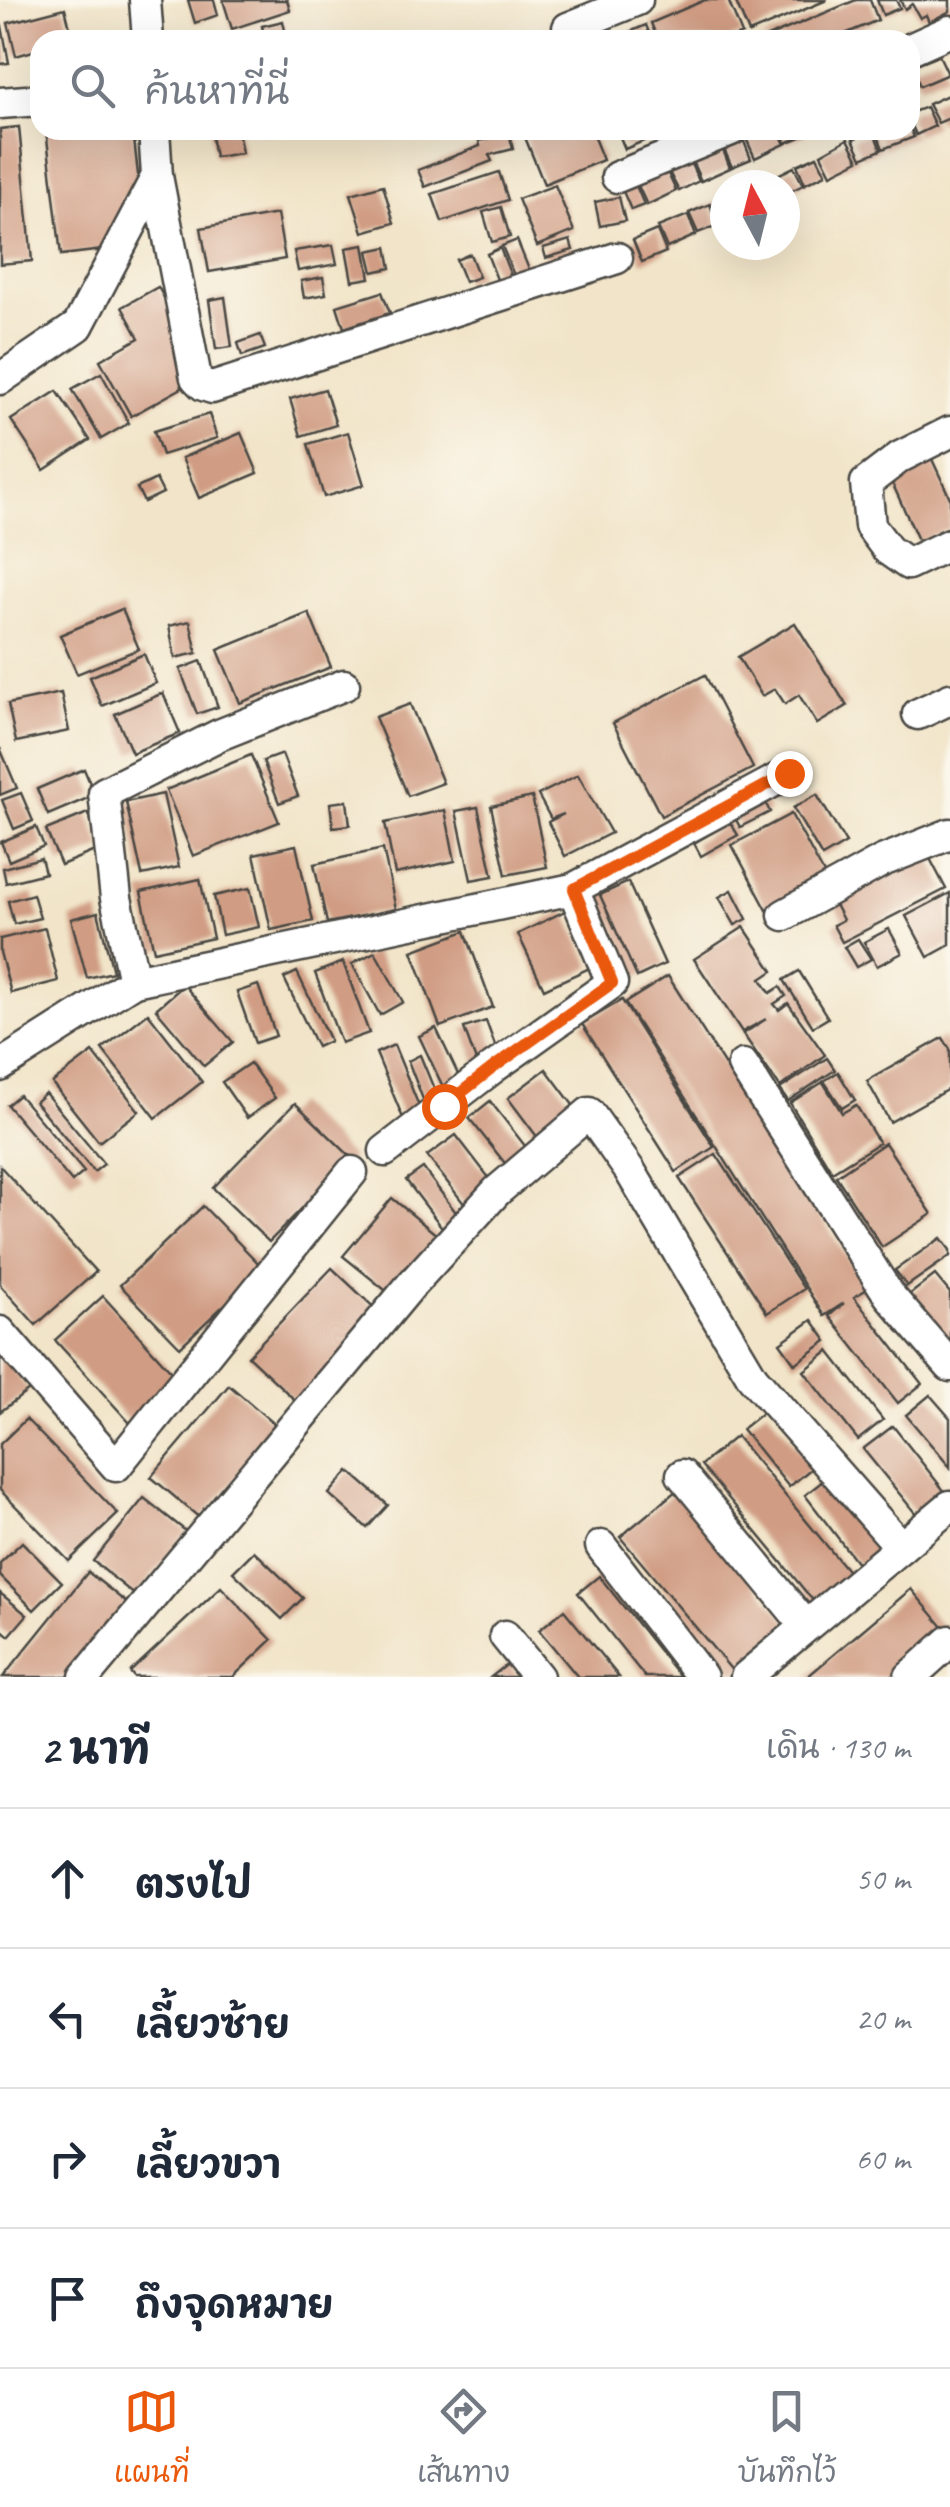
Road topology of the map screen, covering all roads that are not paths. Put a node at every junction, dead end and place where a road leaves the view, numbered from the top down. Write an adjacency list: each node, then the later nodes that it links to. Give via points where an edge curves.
1 (144, 0): 4 (street)
2 (637, 0): 3 (street)
3 (568, 28)
4 (147, 30)
5 (950, 30): 6 (street)
6 (920, 45)
7 (30, 101): 8 (street)
8 (0, 103)
9 (155, 140): 11 (street)
10 (706, 140): 12 (street)
11 (157, 176): 13 (street, via 196,378 212,388); 14 (street, via 78,326)
12 (618, 177)
13 (616, 258)
14 (0, 378)
15 (950, 432): 16 (street, via 866,483 870,526 888,550 908,564)
16 (950, 544)
17 (344, 684): 24 (street, via 220,734 104,793)
18 (950, 698): 19 (street)
19 (918, 714)
20 (789, 773): 22 (street)
21 (950, 834): 23 (street, via 882,861)
22 (574, 889): 24 (street); 27 (street, via 612,983)
23 (784, 915)
24 (134, 981): 26 (street)
25 (743, 1064): 30 (street, via 889,1294)
26 (0, 1066)
27 (385, 1151)
28 (352, 1172): 29 (street, via 116,1466)
29 (0, 1332)
30 (950, 1366)
31 (682, 1475): 35 (street)
32 (950, 1506): 34 (street)
33 (602, 1546): 40 (street)
34 (901, 1547): 35 (street); 38 (street, via 753,1378 589,1114 497,1191 412,1284)
35 (806, 1626): 41 (street)
36 (505, 1636): 39 (street)
37 (950, 1641): 42 (street)
38 (85, 1677)
39 (538, 1677)
40 (702, 1677)
41 (746, 1677)
42 (910, 1677)

